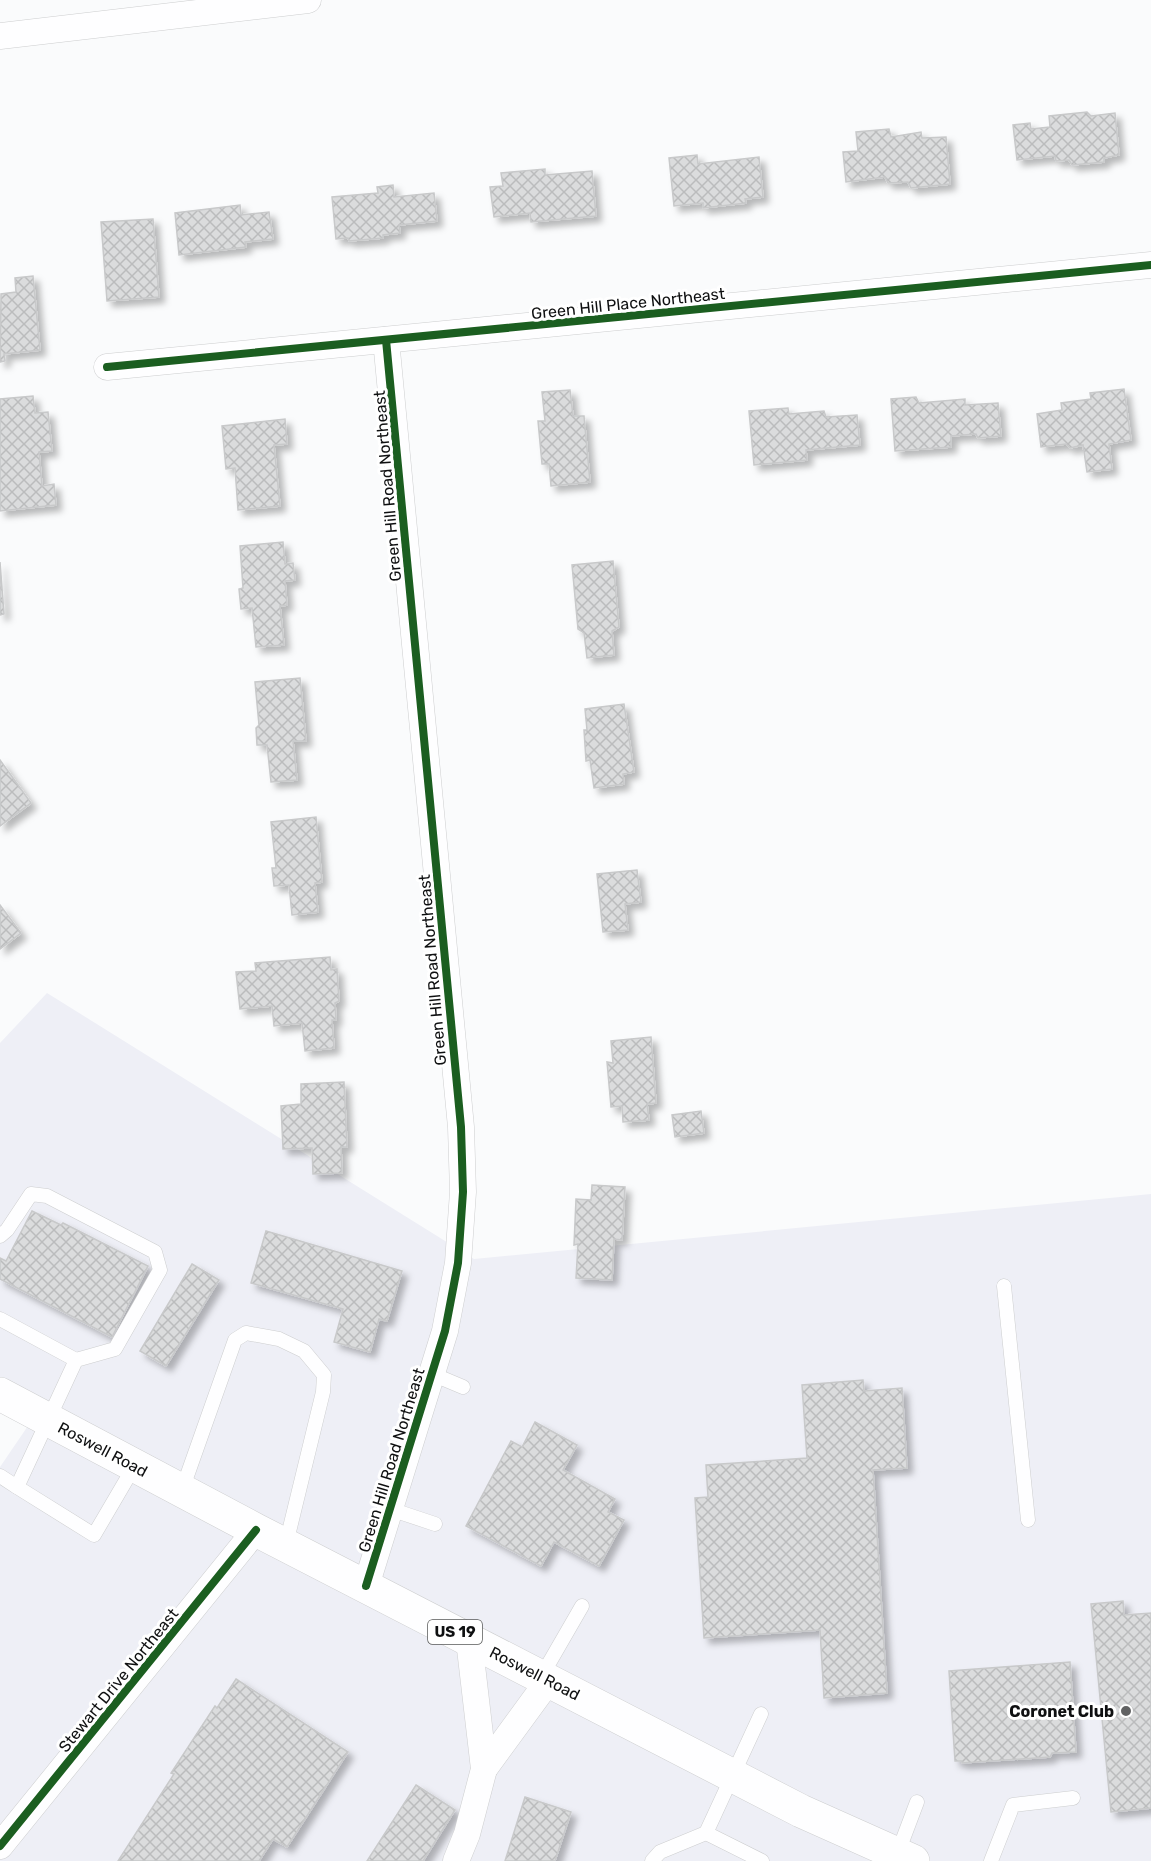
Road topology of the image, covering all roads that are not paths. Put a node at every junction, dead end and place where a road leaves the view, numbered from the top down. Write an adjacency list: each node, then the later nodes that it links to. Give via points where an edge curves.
1 (308, 0): 2 (street)
2 (0, 36)
3 (1151, 266): 4 (street, Green Hill Place Northeast)
4 (386, 340): 5 (street, Green Hill Place Northeast); 10 (street, Green Hill Road Northeast, via 461,1127 463,1192 458,1263)
5 (107, 367)
6 (0, 1236): 9 (lane, via 31,1194 47,1196 155,1252 160,1270 115,1349)
7 (1004, 1286): 19 (lane)
8 (0, 1319): 9 (lane)
9 (76, 1360): 13 (lane)
10 (432, 1374): 11 (lane); 18 (street, Green Hill Road Northeast)
11 (463, 1387)
12 (0, 1394): 13 (main road, Roswell Road / US 19)
13 (48, 1420): 14 (main road, Roswell Road / US 19); 16 (lane)
14 (135, 1465): 16 (lane, via 94,1535); 17 (main road, Roswell Road / US 19)
15 (0, 1476): 16 (lane)
16 (17, 1487)
17 (182, 1490): 21 (main road, Roswell Road / US 19); 22 (lane, via 235,1340 246,1334 268,1337 304,1351 324,1374 323,1392)
18 (390, 1509): 20 (lane); 23 (street, Green Hill Road Northeast)
19 (1028, 1520)
20 (435, 1524)
21 (256, 1530): 22 (main road, Roswell Road / US 19); 33 (street, Stewart Drive Northeast)
22 (285, 1545): 23 (main road, Roswell Road / US 19)
23 (366, 1586): 25 (main road, Roswell Road / US 19)
24 (582, 1606): 26 (lane)
25 (469, 1640): 26 (main road, Roswell Road / US 19); 28 (street)
26 (545, 1679): 28 (street); 29 (main road, Roswell Road / US 19)
27 (761, 1714): 29 (lane)
28 (484, 1769): 35 (street)
29 (732, 1776): 32 (lane); 34 (main road, Roswell Road / US 19)
30 (1074, 1798): 38 (lane, via 1013,1805)
31 (917, 1802): 34 (lane)
32 (705, 1833): 36 (lane, via 660,1852); 37 (lane)
33 (0, 1846)
34 (905, 1858)
35 (456, 1861)
36 (652, 1861)
37 (762, 1861)
38 (991, 1861)

